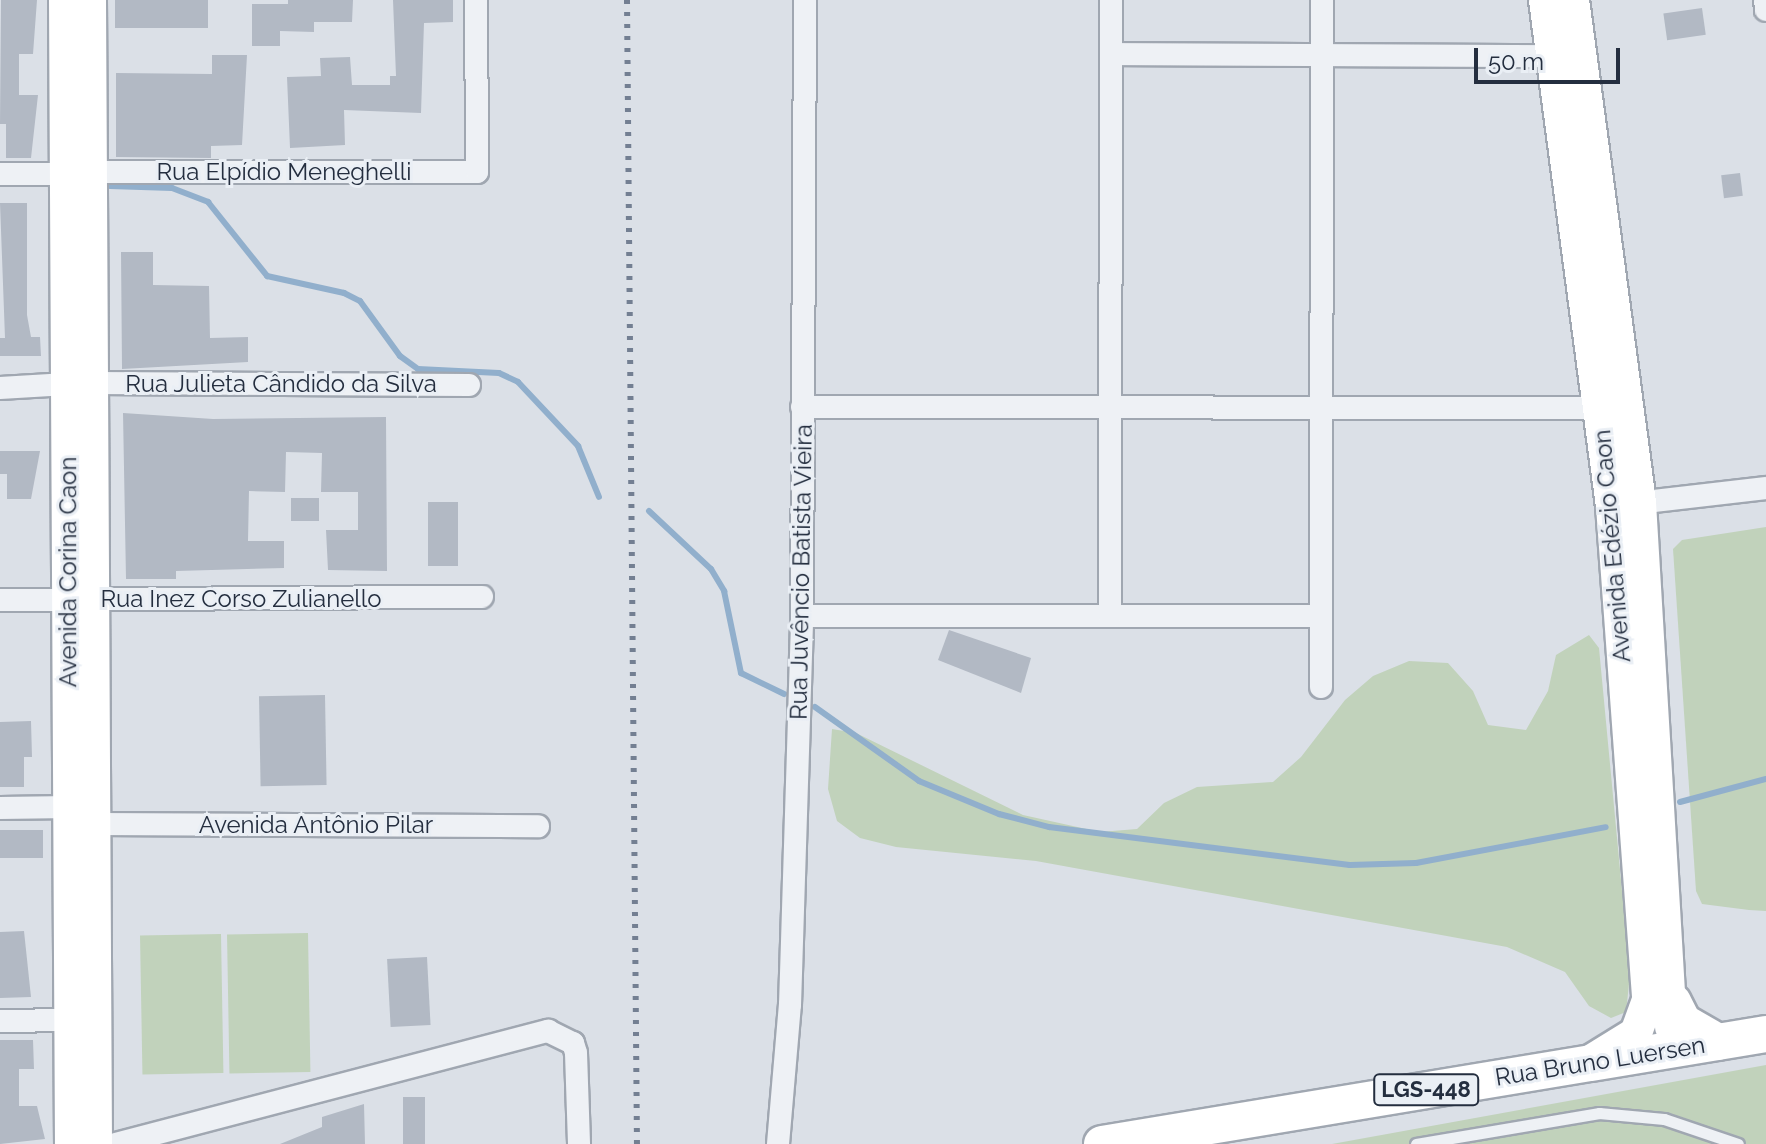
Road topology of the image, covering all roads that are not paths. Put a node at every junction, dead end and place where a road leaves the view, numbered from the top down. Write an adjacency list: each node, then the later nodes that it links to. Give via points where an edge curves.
1 (65, 0): 14 (main road, Avenida Corina Caon)
2 (90, 0): 14 (main road, Avenida Corina Caon)
3 (476, 0): 14 (street, Rua Elpídio Meneghelli, via 477,172)
4 (805, 0): 19 (street, Rua Juvêncio Batista Vieira)
5 (1111, 0): 11 (street)
6 (1322, 0): 12 (street)
7 (1545, 0): 13 (main road, Avenida Edézio Caon)
8 (1573, 0): 24 (main road, Avenida Edézio Caon)
9 (1765, 0): 10 (street)
10 (1766, 10)
11 (1111, 54): 12 (street); 20 (street)
12 (1322, 55): 13 (street); 21 (street)
13 (1553, 56): 22 (main road, Avenida Edézio Caon)
14 (79, 173): 15 (street, Rua Elpídio Meneghelli); 16 (main road, Avenida Corina Caon)
15 (0, 174)
16 (80, 384): 17 (street, Rua Julieta Cândido da Silva); 18 (street, Rua Julieta Cândido da Silva); 27 (main road, Avenida Corina Caon)
17 (469, 385)
18 (0, 388)
19 (802, 407): 20 (street); 28 (street, Rua Juvêncio Batista Vieira)
20 (1110, 407): 21 (street); 29 (street)
21 (1322, 407): 22 (street); 30 (street)
22 (1599, 408): 24 (main road, Avenida Edézio Caon)
23 (1766, 488): 24 (street)
24 (1626, 505): 35 (main road, Avenida Edézio Caon); 41 (main road, Avenida Edézio Caon, via 1648,1000 1636,1033)
25 (482, 597): 27 (street, Rua Inez Corso Zulianello)
26 (0, 600): 27 (street, Rua Inez Corso Zulianello)
27 (81, 600): 33 (main road, Avenida Corina Caon)
28 (802, 616): 29 (street); 46 (street, Rua Juvêncio Batista Vieira, via 790,1005)
29 (1110, 616): 30 (street)
30 (1321, 616): 31 (street)
31 (1321, 687)
32 (0, 808): 33 (street, Avenida Antônio Pilar)
33 (82, 816): 34 (street, Avenida Antônio Pilar); 36 (main road, Avenida Corina Caon); 43 (main road, Avenida Corina Caon)
34 (538, 826)
35 (1673, 1002): 39 (main road, via 1683,1022); 40 (main road, Avenida Edézio Caon, via 1673,1023)
36 (71, 1020): 37 (street); 42 (main road, Avenida Corina Caon)
37 (0, 1021)
38 (1766, 1034): 39 (main road, Rua Bruno Luersen / LGS-448)
39 (1718, 1042): 40 (main road, Rua Bruno Luersen / LGS-448)
40 (1661, 1051): 41 (main road, Rua Bruno Luersen / LGS-448)
41 (1586, 1064): 47 (main road, Rua Bruno Luersen / LGS-448)
42 (71, 1144)
43 (96, 1144)
44 (116, 1144): 45 (street, via 534,1034 561,1034 573,1043)
45 (579, 1144)
46 (778, 1144)
47 (1102, 1144)
48 (1416, 1144): 49 (lane, via 1599,1113 1664,1119)
49 (1738, 1144)

